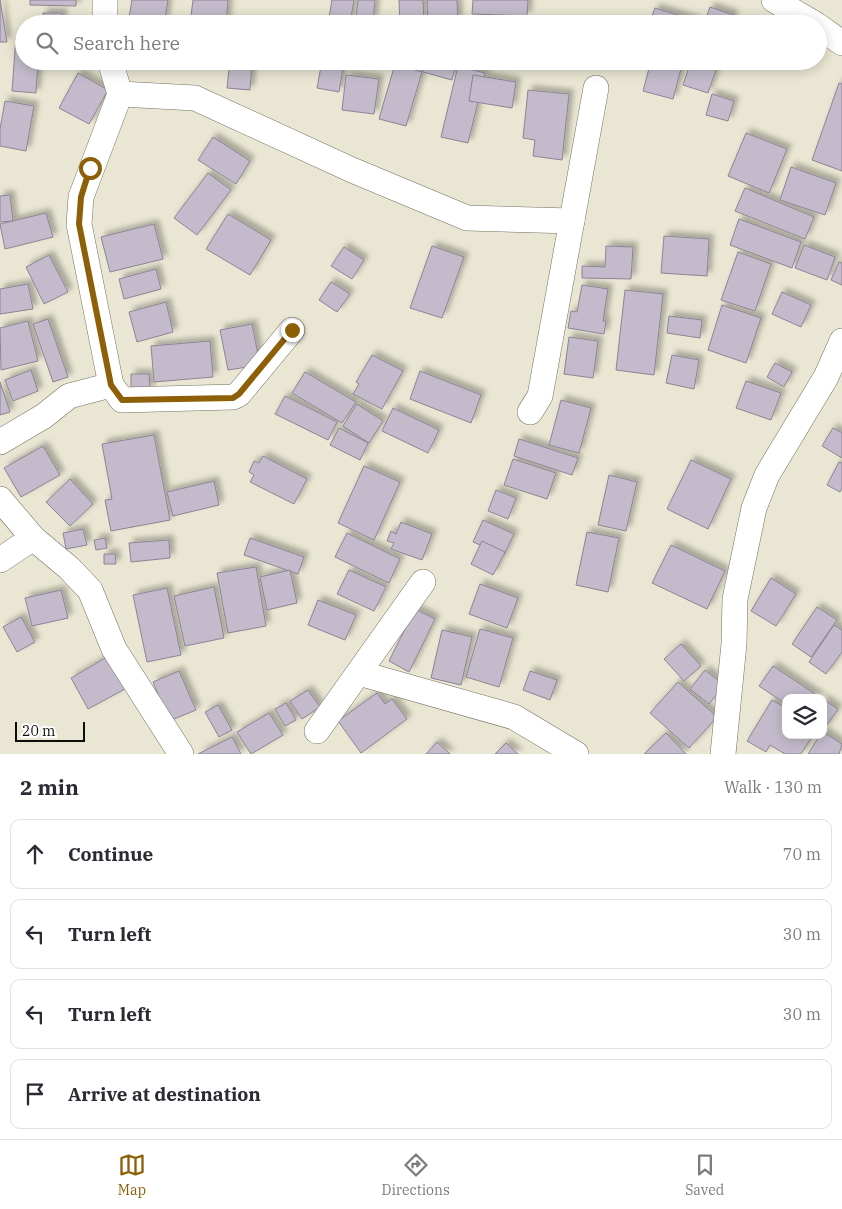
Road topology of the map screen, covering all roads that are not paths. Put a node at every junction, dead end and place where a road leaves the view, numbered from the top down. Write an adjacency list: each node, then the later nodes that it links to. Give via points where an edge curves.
1 (105, 0): 3 (street)
2 (774, 0): 4 (street)
3 (105, 15)
4 (799, 15)
5 (827, 32): 6 (street)
6 (842, 43)
7 (113, 70): 9 (street)
8 (596, 88): 10 (street)
9 (120, 94): 10 (street, via 195,98 352,170 467,218); 13 (street, via 81,197 79,224)
10 (572, 221): 14 (street, via 540,396)
11 (292, 330): 13 (street, via 233,398 122,400)
12 (842, 341): 24 (street, via 826,377 767,475 754,508 735,599)
13 (111, 385): 15 (street, via 69,396 44,416)
14 (530, 412)
15 (0, 442)
16 (0, 499): 17 (street)
17 (33, 538): 18 (street); 22 (street, via 90,590 114,649)
18 (0, 560)
19 (423, 582): 20 (street)
20 (359, 673): 21 (street); 23 (street, via 514,718)
21 (317, 731)
22 (181, 754)
23 (576, 754)
24 (723, 754)

